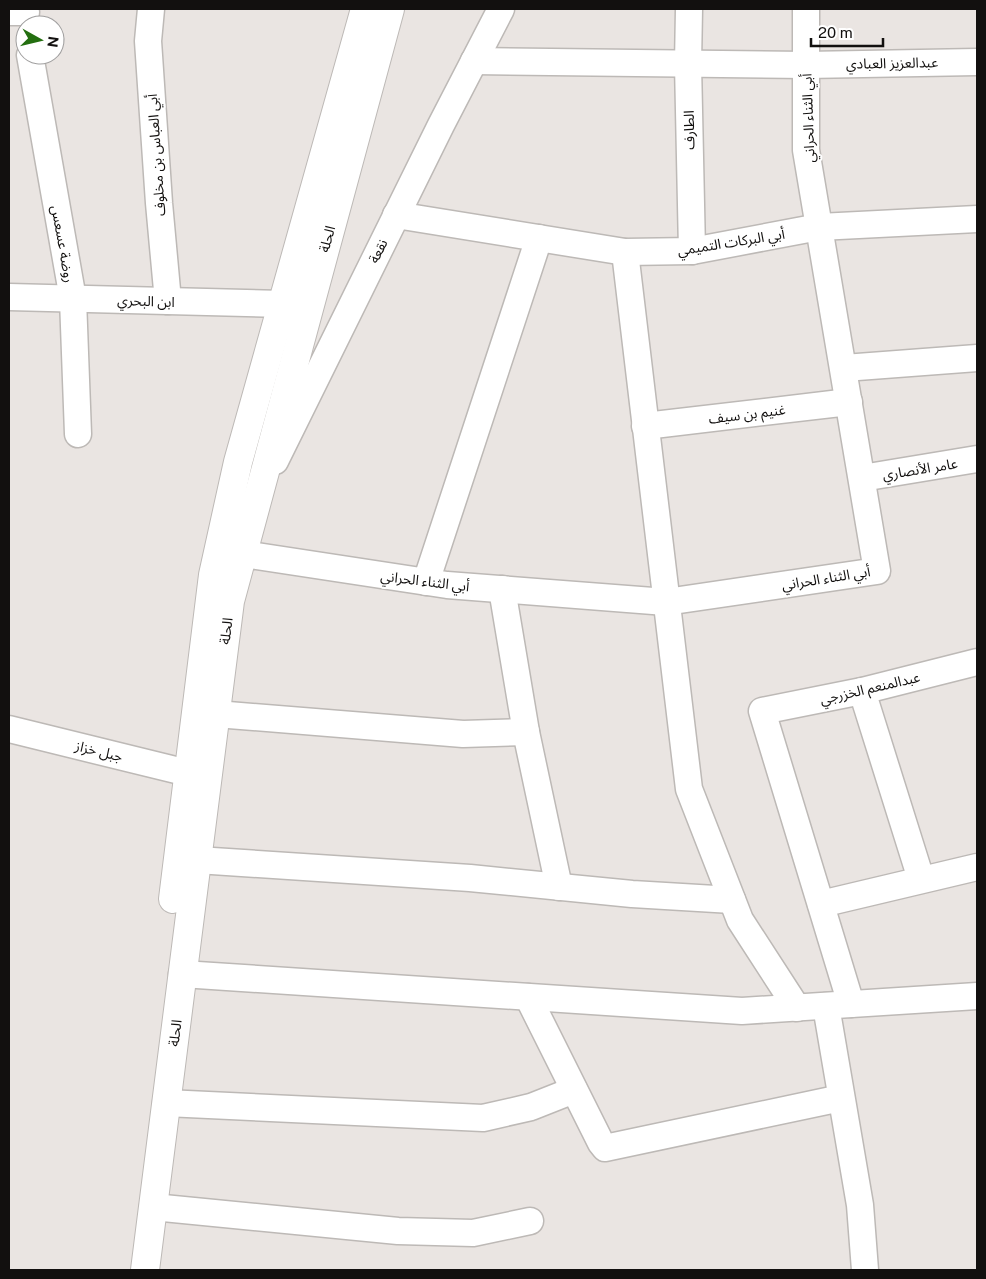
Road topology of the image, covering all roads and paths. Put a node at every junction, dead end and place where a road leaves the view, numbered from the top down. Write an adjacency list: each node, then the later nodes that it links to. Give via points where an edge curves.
1 (151, 9): 20 (street, أبي العباس بن مخلوف, via 148,41)
2 (365, 9): 21 (main road, الحلة)
3 (390, 9): 29 (main road, الحلة)
4 (501, 9): 7 (street, نقعة)
5 (689, 9): 9 (street, الطارف)
6 (806, 9): 11 (street, أبي الثناء الحراني)
7 (474, 61): 9 (street, عبدالعزيز العبادي); 12 (street, نقعة)
8 (977, 62): 11 (street, عبدالعزيز العبادي)
9 (688, 64): 11 (street, عبدالعزيز العبادي); 16 (street, الطارف)
10 (32, 65): 19 (street, روضة عسعس)
11 (806, 65): 14 (street, أبي الثناء الحراني, via 806,150)
12 (396, 215): 15 (street, أبي البركات التميمي); 29 (street, نقعة)
13 (977, 220): 14 (street, أبي البركات التميمي)
14 (819, 227): 16 (street, أبي البركات التميمي); 23 (street, أبي الثناء الحراني)
15 (539, 238): 17 (street, أبي البركات التميمي); 31 (street)
16 (692, 251): 17 (street, أبي البركات التميمي)
17 (625, 252): 25 (street)
18 (9, 297): 19 (street, ابن البحري)
19 (73, 299): 20 (street, ابن البحري); 26 (street, روضة عسعس)
20 (168, 301): 21 (street, ابن البحري)
21 (283, 304): 39 (main road, الحلة, via 238,462 213,574)
22 (977, 358): 23 (street)
23 (844, 368): 24 (street, أبي الثناء الحراني)
24 (849, 402): 25 (street, غنيم بن سيف); 28 (street, أبي الثناء الحراني)
25 (645, 426): 33 (street)
26 (78, 434)
27 (977, 459): 28 (street, عامر الأنصاري)
28 (862, 478): 33 (street, أبي الثناء الحراني, via 877,571)
29 (258, 495): 30 (main road, الحلة)
30 (243, 554): 31 (street, أبي الثناء الحراني); 36 (main road, الحلة, via 230,601)
31 (426, 582): 32 (street, أبي الثناء الحراني)
32 (502, 589): 33 (street, أبي الثناء الحراني); 38 (street)
33 (666, 602): 44 (street, via 689,789)
34 (977, 662): 35 (street, عبدالمنعم الخزرجي)
35 (862, 691): 42 (street); 45 (street, عبدالمنعم الخزرجي, via 762,711)
36 (216, 714): 38 (street, via 463,734); 40 (main road, الحلة)
37 (9, 729): 39 (street, جبل خزاز)
38 (526, 732): 43 (street)
39 (188, 774): 56 (main road, الحلة)
40 (197, 860): 43 (street); 46 (main road, الحلة)
41 (977, 866): 42 (street)
42 (921, 880): 45 (street)
43 (559, 887): 44 (street)
44 (732, 900): 50 (street, via 740,920)
45 (821, 904): 49 (street)
46 (182, 974): 48 (street); 53 (main road, الحلة)
47 (977, 996): 49 (street)
48 (528, 997): 50 (street, via 742,1011); 51 (street)
49 (839, 1005): 50 (street); 52 (street)
50 (796, 1008)
51 (574, 1090): 52 (street, via 601,1143 608,1149); 53 (street, via 531,1107 483,1118)
52 (841, 1098): 58 (street, via 860,1204)
53 (166, 1103): 54 (main road, الحلة)
54 (153, 1207): 55 (street, via 398,1231 474,1233); 57 (main road, الحلة)
55 (530, 1221)
56 (128, 1270)
57 (145, 1270)
58 (865, 1270)

